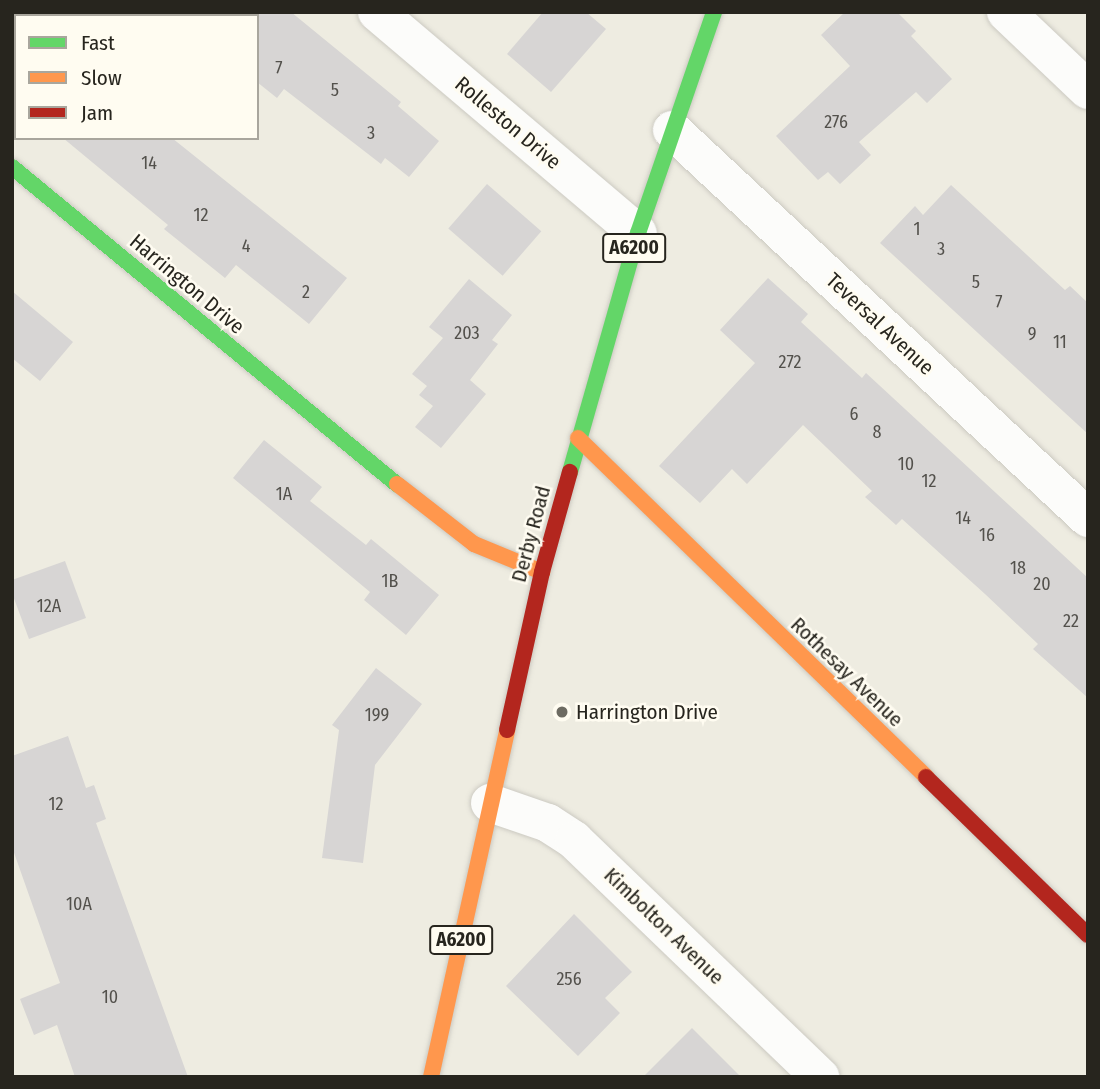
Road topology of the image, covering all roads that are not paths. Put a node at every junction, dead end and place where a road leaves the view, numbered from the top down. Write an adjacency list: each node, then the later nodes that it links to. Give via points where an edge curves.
1 (377, 12): 7 (street, Rolleston Drive)
2 (714, 12): 5 (street, Derby Road / A6200)
3 (1006, 12): 4 (street)
4 (1088, 90)
5 (672, 130): 7 (street, Derby Road / A6200); 9 (street, Teversal Avenue)
6 (12, 167): 10 (street, Harrington Drive, via 474,544)
7 (638, 233): 8 (street, Derby Road / A6200)
8 (578, 438): 10 (street, Derby Road / A6200); 12 (street, Rothesay Avenue)
9 (1088, 518)
10 (542, 572): 11 (street, Derby Road / A6200)
11 (490, 803): 13 (street, Derby Road / A6200); 14 (street, Kimbolton Avenue, via 548,824 574,840)
12 (1088, 935)
13 (431, 1077)
14 (820, 1077)

